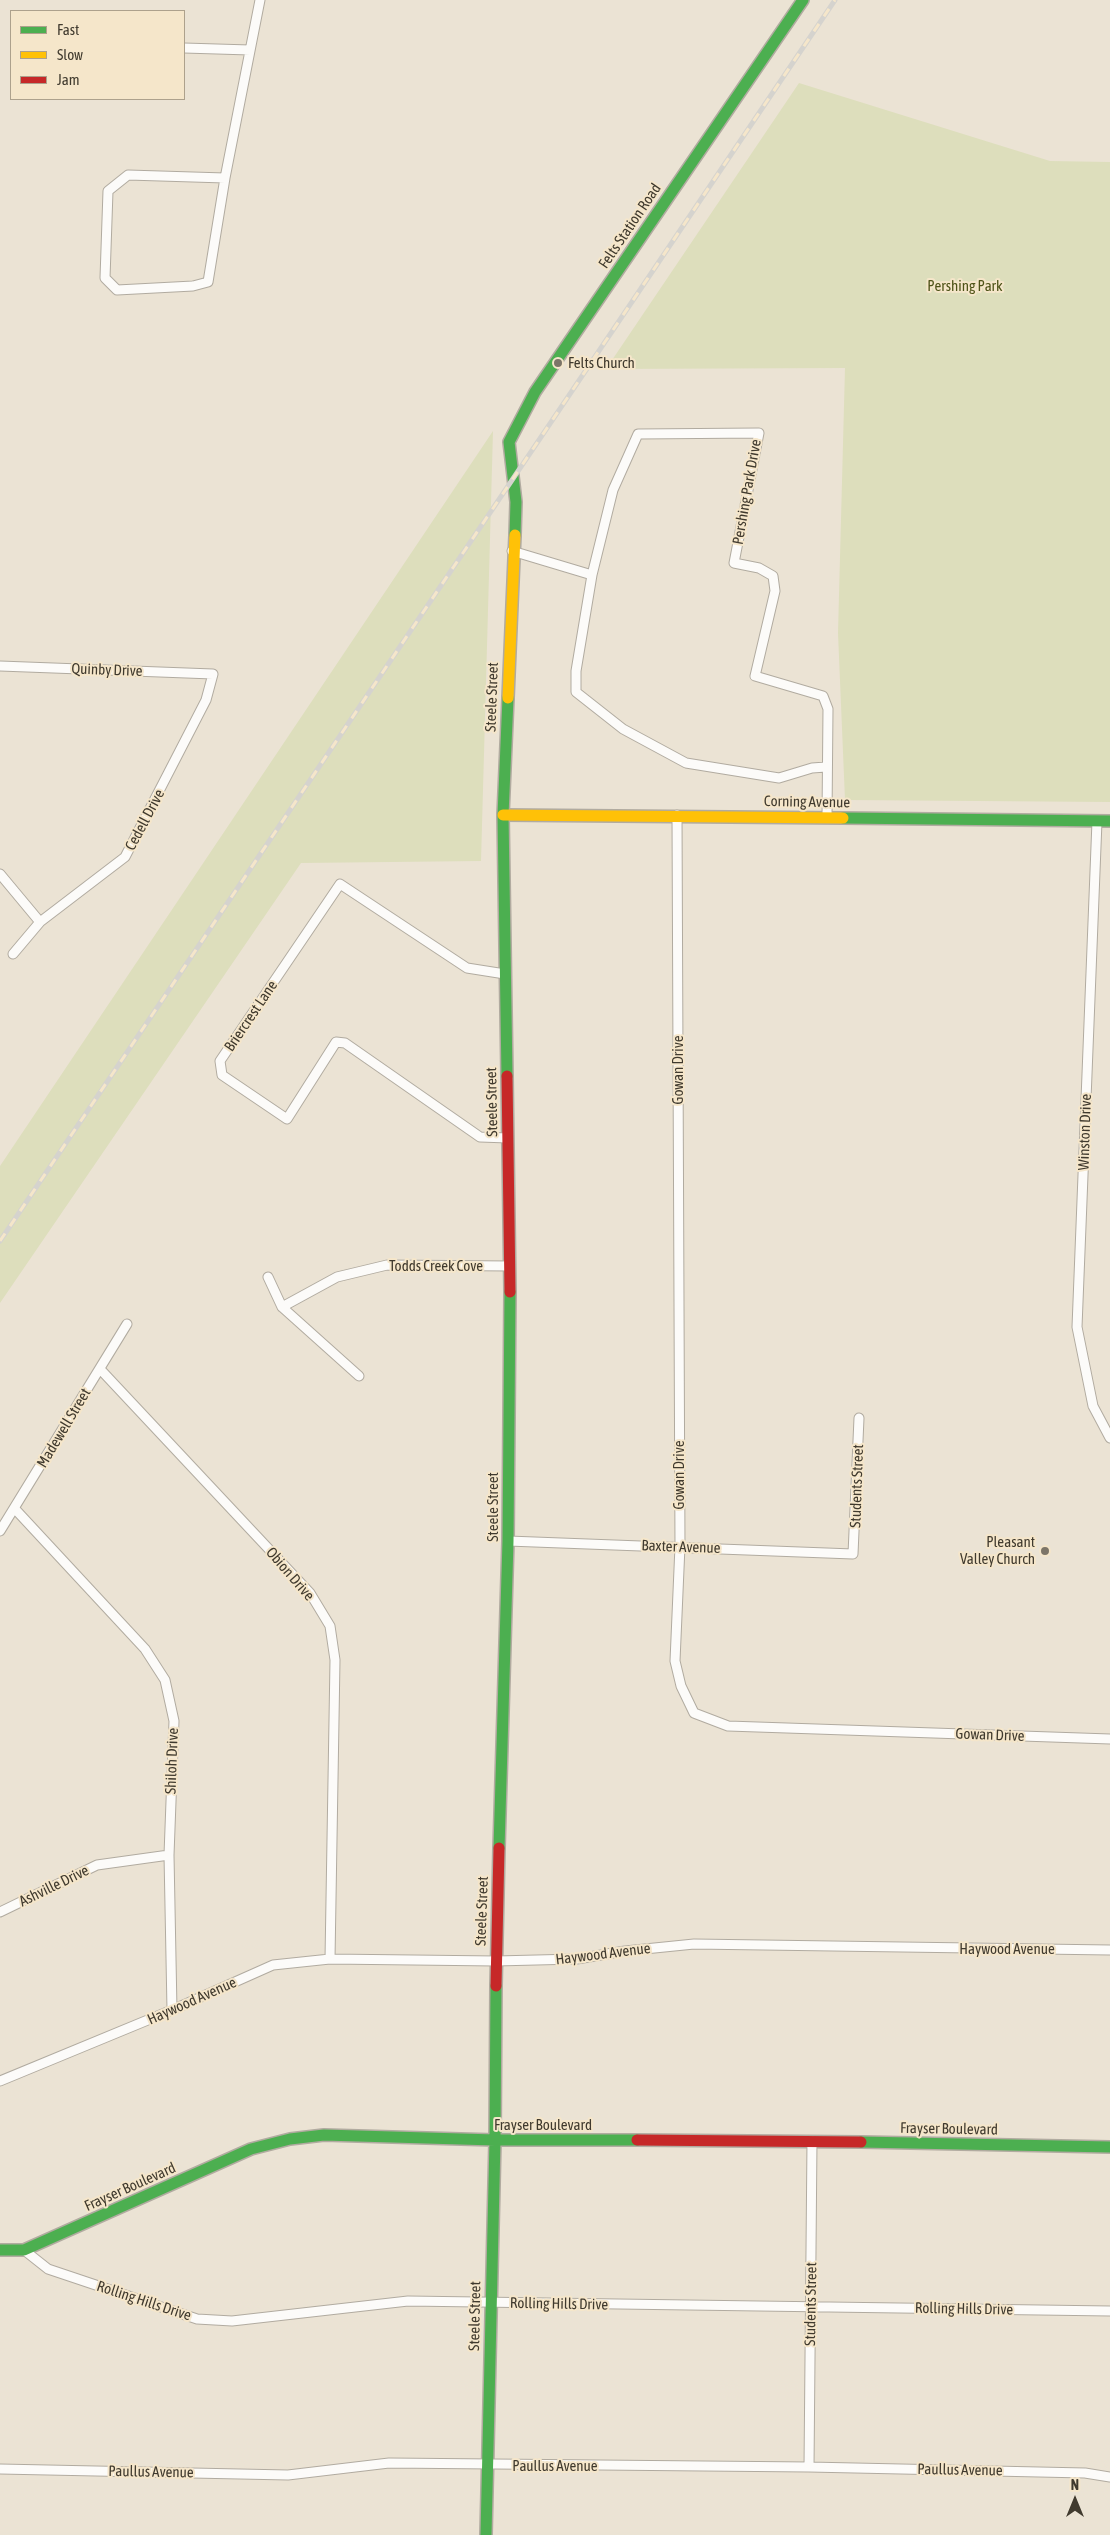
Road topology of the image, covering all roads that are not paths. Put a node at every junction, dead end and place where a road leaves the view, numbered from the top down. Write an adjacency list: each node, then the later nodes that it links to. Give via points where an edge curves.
1 (260, 0): 4 (street)
2 (803, 0): 6 (street, Felts Station Road, via 535,392 509,442)
3 (185, 48): 4 (street)
4 (250, 50): 5 (street)
5 (225, 178): 5 (street, via 208,282 193,286 117,290 105,278 108,191 128,175)
6 (512, 480): 7 (street, Steele Street, via 516,502)
7 (512, 551): 8 (street); 12 (street, Steele Street)
8 (592, 574): 11 (street, Pershing Park Drive, via 576,671 576,692 624,729 686,763 779,778); 11 (street, Pershing Park Drive, via 614,490 638,434 759,433 734,563 759,568 773,576 775,592 755,676 823,696 828,709)
9 (0, 666): 10 (street, Quinby Drive)
10 (213, 674): 18 (street, Cedell Drive, via 206,700 125,857)
11 (826, 767): 14 (street, Pershing Park Drive)
12 (503, 815): 13 (street, Corning Avenue); 20 (street, Steele Street)
13 (677, 816): 14 (street, Corning Avenue); 33 (street, Gowan Drive)
14 (827, 817): 15 (street, Corning Avenue)
15 (1097, 821): 16 (street, Corning Avenue); 29 (street, Winston Drive, via 1078,1327 1093,1406)
16 (1110, 821)
17 (0, 874): 18 (street)
18 (40, 922): 19 (street, Cedell Drive)
19 (13, 954)
20 (505, 974): 21 (street, Steele Street); 21 (street, Briercrest Lane, via 466,968 340,884 220,1061 222,1074 287,1119 336,1042 346,1043 480,1137)
21 (508, 1138): 22 (street, Steele Street)
22 (510, 1266): 24 (street, Todds Creek Cove, via 387,1264 337,1277); 32 (street, Steele Street)
23 (268, 1277): 24 (street)
24 (282, 1307): 27 (street)
25 (127, 1324): 26 (street, Madewell Street)
26 (100, 1369): 30 (street, Madewell Street); 39 (street, Obion Drive, via 310,1593 330,1626 335,1660)
27 (359, 1376)
28 (859, 1418): 34 (street, Students Street)
29 (1110, 1438)
30 (15, 1509): 31 (street, Madewell Street); 36 (street, Shiloh Drive, via 145,1649 165,1680 174,1720)
31 (0, 1531)
32 (508, 1541): 33 (street, Baxter Avenue); 40 (street, Steele Street)
33 (680, 1546): 34 (street, Baxter Avenue); 35 (street, Gowan Drive, via 675,1661 681,1686 694,1712 728,1726)
34 (853, 1554)
35 (1110, 1740)
36 (168, 1855): 37 (street, Ashville Drive, via 97,1864); 41 (street, Shiloh Drive)
37 (0, 1912)
38 (1110, 1950): 40 (street, Haywood Avenue, via 694,1944 577,1960)
39 (330, 1959): 40 (street, Haywood Avenue); 41 (street, Haywood Avenue, via 273,1965)
40 (496, 1962): 43 (street, Steele Street)
41 (172, 2010): 42 (street, Haywood Avenue)
42 (0, 2081)
43 (495, 2140): 44 (street, Frayser Boulevard); 47 (street, Frayser Boulevard, via 324,2135 280,2142 251,2149); 48 (street, Steele Street)
44 (812, 2141): 45 (street, Frayser Boulevard); 49 (street, Students Street)
45 (1110, 2147)
46 (0, 2250): 47 (street, Frayser Boulevard)
47 (24, 2250): 48 (street, Rolling Hills Drive, via 48,2269 197,2319 232,2321 408,2300)
48 (490, 2303): 49 (street, Rolling Hills Drive); 51 (street, Steele Street)
49 (811, 2307): 50 (street, Rolling Hills Drive); 52 (street, Students Street)
50 (1110, 2311)
51 (487, 2465): 52 (street, Paullus Avenue); 53 (street, Paullus Avenue, via 389,2463 288,2475); 55 (street, Steele Street)
52 (809, 2467): 54 (street, Paullus Avenue, via 1085,2473)
53 (0, 2469)
54 (1110, 2477)
55 (486, 2535)

